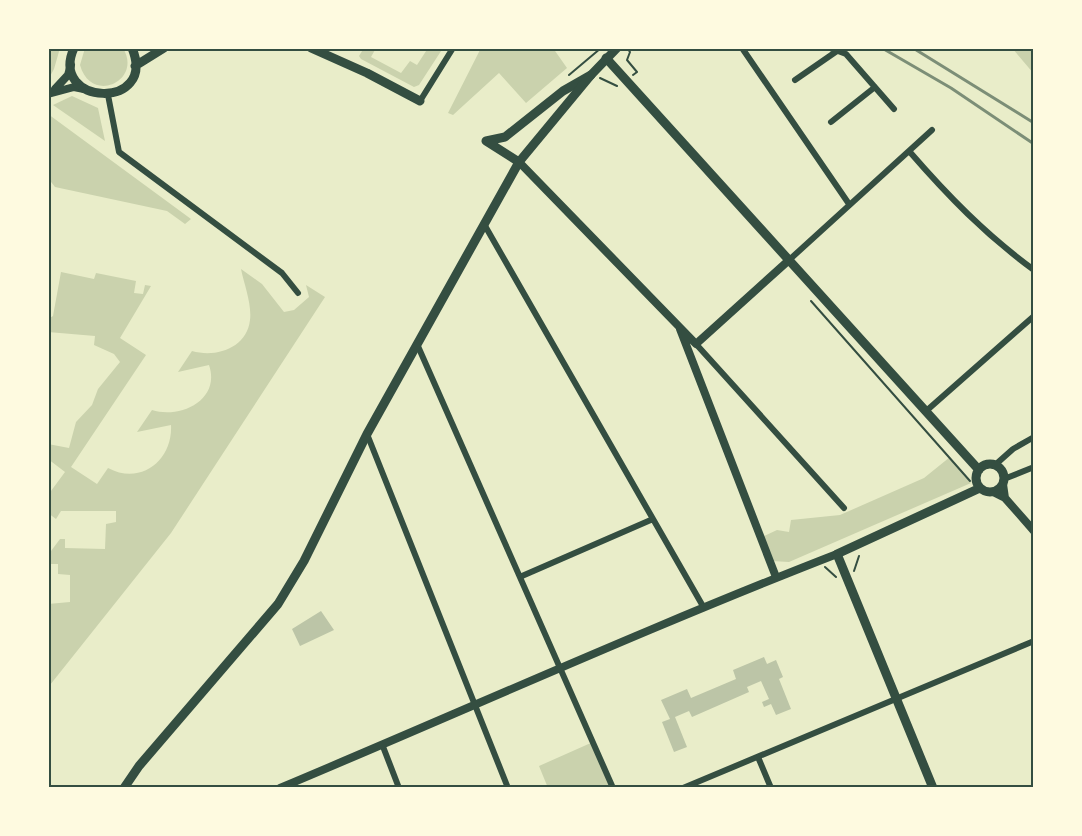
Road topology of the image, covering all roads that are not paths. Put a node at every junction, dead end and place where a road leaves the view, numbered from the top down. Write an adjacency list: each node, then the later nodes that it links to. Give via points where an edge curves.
1 (74, 48): 10 (main road)
2 (132, 48): 11 (main road)
3 (164, 48): 11 (main road)
4 (453, 48): 18 (street)
5 (617, 48): 9 (main road)
6 (742, 48): 24 (street)
7 (316, 49): 18 (main road)
8 (834, 49): 13 (street); 14 (street, via 846,54)
9 (606, 58): 12 (main road); 26 (main road)
10 (71, 65): 15 (main road); 16 (street, via 68,75)
11 (135, 66): 17 (main road, via 126,85)
12 (591, 75): 23 (main road); 23 (main road, via 563,91 505,137 486,141)
13 (795, 80)
14 (876, 87): 19 (street); 20 (street)
15 (86, 89): 16 (street, via 74,87); 17 (main road)
16 (50, 93)
17 (108, 95): 28 (street, via 119,152 282,273)
18 (420, 101)
19 (894, 109)
20 (831, 122)
21 (932, 130): 22 (street)
22 (909, 151): 24 (street); 27 (street, via 978,226)
23 (519, 162): 25 (main road); 30 (street)
24 (849, 204): 26 (street)
25 (484, 224): 31 (main road); 44 (street)
26 (788, 261): 32 (street); 33 (main road)
27 (1034, 270)
28 (298, 293)
29 (1034, 316): 33 (street)
30 (678, 322): 32 (street); 48 (street)
31 (417, 344): 34 (main road); 47 (street)
32 (696, 344): 43 (street)
33 (925, 412): 38 (main road)
34 (367, 434): 53 (street); 56 (main road, via 304,561 278,604)
35 (1034, 437): 36 (street)
36 (995, 465): 38 (main road); 39 (main road, via 1002,471)
37 (1034, 467): 39 (street)
38 (979, 470): 40 (main road, via 976,479)
39 (1004, 481): 41 (main road); 42 (street)
40 (980, 488): 41 (main road); 46 (main road)
41 (993, 492): 42 (street)
42 (1005, 498): 45 (street)
43 (844, 508)
44 (653, 519): 47 (street); 49 (street)
45 (1034, 531)
46 (837, 554): 48 (street); 52 (main road)
47 (522, 576): 51 (street)
48 (776, 577): 49 (street)
49 (704, 608): 51 (street)
50 (1034, 641): 52 (street)
51 (560, 667): 53 (street); 60 (street)
52 (896, 698): 55 (street); 63 (main road)
53 (474, 703): 54 (street); 59 (street)
54 (382, 744): 57 (street); 58 (street)
55 (758, 757): 61 (street); 62 (street)
56 (124, 788)
57 (280, 788)
58 (399, 788)
59 (508, 788)
60 (613, 788)
61 (683, 788)
62 (771, 788)
63 (933, 788)

